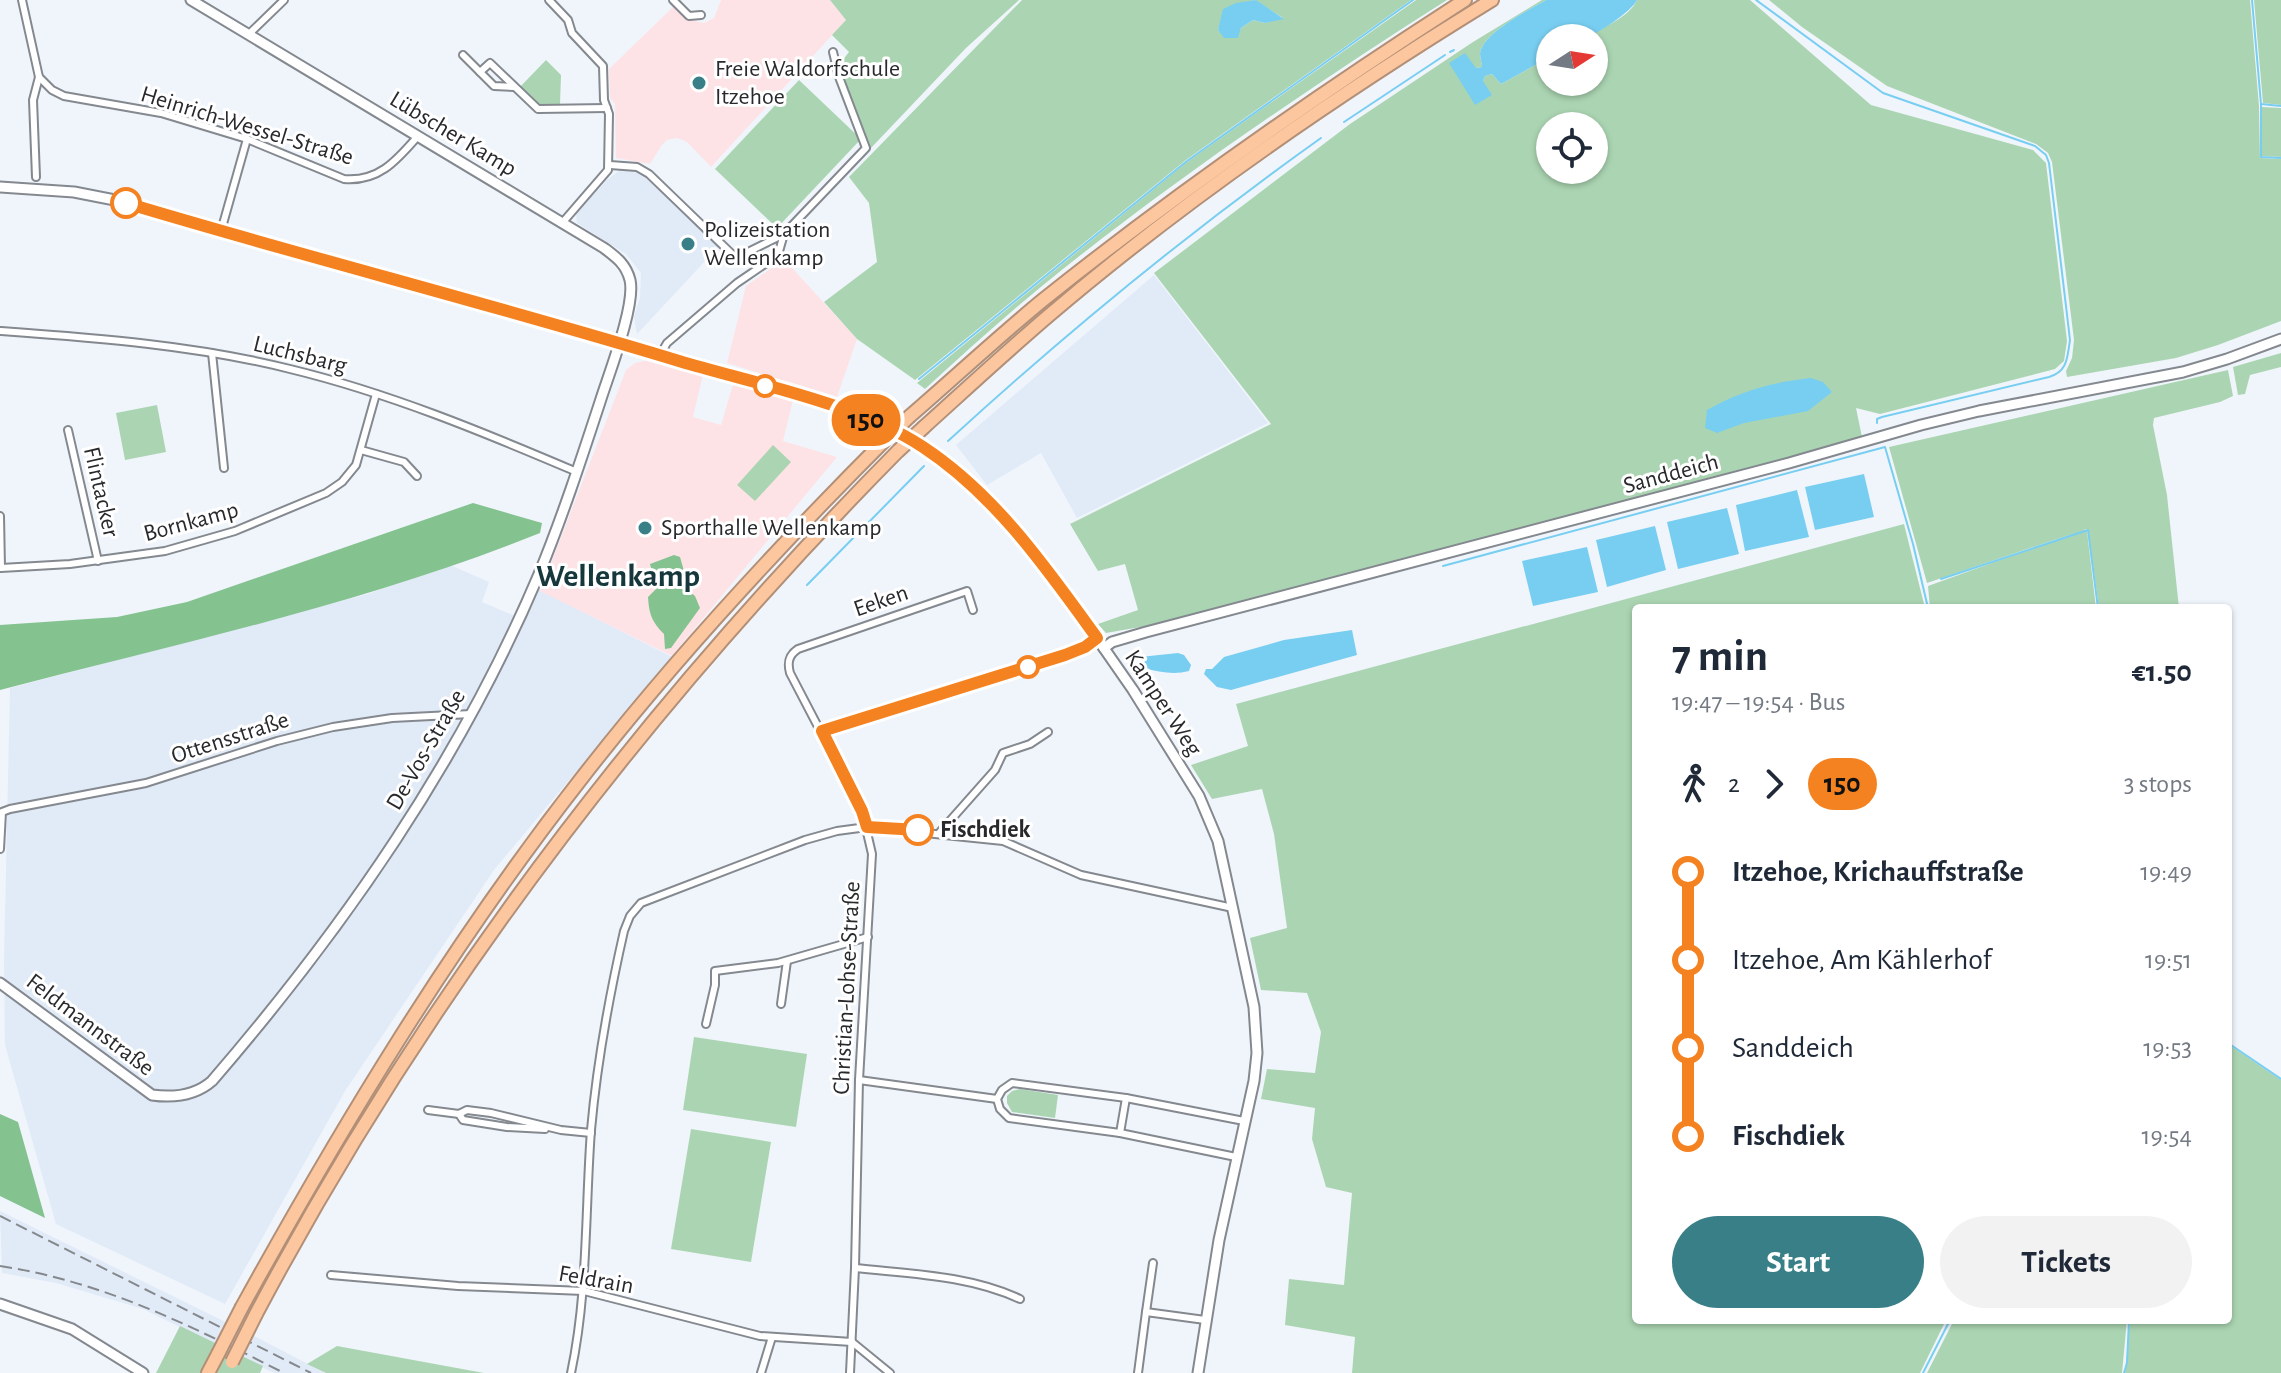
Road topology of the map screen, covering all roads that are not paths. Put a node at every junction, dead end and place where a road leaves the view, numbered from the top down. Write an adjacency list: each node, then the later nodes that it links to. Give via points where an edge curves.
1 (22, 0): 13 (street)
2 (191, 0): 9 (street, Lübscher Kamp)
3 (284, 0): 9 (street)
4 (549, 0): 15 (street, via 601,62)
5 (673, 0): 8 (street, via 689,16)
6 (1465, 0): 77 (highway, bridge, via 1314,98 1042,302 910,416 798,527 648,695 491,900 317,1173)
7 (1492, 0): 75 (highway, bridge, via 1189,204 1048,317 924,427 806,544 693,671 506,909 368,1118)
8 (701, 15)
9 (249, 34): 16 (street, Lübscher Kamp)
10 (833, 52): 23 (street, via 866,148)
11 (463, 55): 12 (street)
12 (480, 72): 14 (street, via 494,86); 14 (street, via 490,63)
13 (39, 77): 17 (street, Heinrich-Wessel-Straße, via 64,96 161,113); 19 (street, via 33,100)
14 (514, 87): 15 (street, via 538,109)
15 (607, 108): 18 (street)
16 (418, 136): 17 (street, Heinrich-Wessel-Straße, via 382,172 360,179 330,175); 21 (street, Lübscher Kamp)
17 (247, 139): 22 (street)
18 (610, 165): 21 (street); 23 (street, via 637,167 649,174 736,258)
19 (36, 177)
20 (0, 187): 22 (street, Kamper Weg, via 90,195)
21 (563, 222): 26 (street, Lübscher Kamp, via 613,254 627,271 631,294)
22 (221, 231): 26 (street, Kamper Weg)
23 (784, 234): 28 (street, via 778,255 737,283)
24 (0, 331): 27 (street, Luchsbarg)
25 (2281, 339): 40 (street, Sanddeich, via 2183,372 1921,425 1146,632)
26 (619, 342): 28 (street, Kamper Weg); 33 (street, De-Vos-Straße)
27 (212, 353): 29 (street, Luchsbarg, via 289,368); 32 (street)
28 (660, 355): 39 (street, Kamper Weg, via 827,404 920,445 1001,514)
29 (376, 394): 31 (street, Bornkamp); 33 (street, Luchsbarg)
30 (68, 430): 36 (street, Flintacker)
31 (361, 450): 34 (street, via 404,462); 36 (street, Bornkamp, via 342,482 301,504 214,539)
32 (224, 468)
33 (577, 472): 42 (street, De-Vos-Straße, via 539,573)
34 (417, 476)
35 (0, 516): 37 (street)
36 (98, 561): 37 (street, Bornkamp)
37 (1, 568)
38 (973, 610): 41 (street, Eeken, via 967,591)
39 (1097, 638): 40 (street, Kamper Weg); 43 (street, via 1065,655)
40 (1104, 648): 48 (street, Kamper Weg, via 1205,807)
41 (790, 656): 43 (street, Christian-Lohse-Straße, via 790,673)
42 (471, 714): 47 (street, Ottensstraße, via 333,727 146,783 2,812); 55 (street, De-Vos-Straße, via 374,874 252,1034 203,1088 183,1096)
43 (822, 731): 45 (street, Christian-Lohse-Straße)
44 (1048, 732): 46 (street, via 1003,753 995,770)
45 (867, 827): 46 (street); 49 (street, Christian-Lohse-Straße, via 872,854); 62 (street, via 805,840 637,907 624,931 610,993)
46 (940, 832): 48 (street, via 1003,841 1081,875)
47 (0, 849)
48 (1233, 909): 60 (street, Kamper Weg, via 1257,1029 1256,1065)
49 (868, 937): 50 (street); 54 (street, Christian-Lohse-Straße)
50 (787, 961): 52 (street); 53 (street, via 715,971)
51 (0, 983): 55 (street, Feldmannstraße)
52 (781, 1004)
53 (706, 1024)
54 (859, 1080): 57 (street); 66 (street, Christian-Lohse-Straße)
55 (158, 1096)
56 (1126, 1098): 57 (street, via 1012,1083); 60 (street); 63 (street)
57 (997, 1099): 63 (street, via 1009,1118)
58 (428, 1110): 59 (street)
59 (459, 1114): 61 (street, via 491,1113); 61 (street, via 477,1123)
60 (1244, 1121): 64 (street, Kamper Weg)
61 (561, 1130): 62 (street)
62 (591, 1133): 68 (street)
63 (1120, 1133): 64 (street)
64 (1236, 1157): 72 (street, Kamper Weg)
65 (1153, 1263): 71 (street)
66 (855, 1268): 69 (street, via 996,1287); 74 (street, Christian-Lohse-Straße)
67 (331, 1275): 68 (street, Feldrain)
68 (584, 1291): 73 (street, Feldrain); 78 (street)
69 (1020, 1299)
70 (0, 1304): 76 (street, via 72,1329)
71 (1146, 1312): 72 (street); 82 (street)
72 (1205, 1320): 83 (street, Kamper Weg)
73 (772, 1337): 74 (street, Feldrain); 79 (street)
74 (852, 1342): 80 (street, Christian-Lohse-Straße); 81 (street)
75 (229, 1367)
76 (143, 1373)
77 (208, 1373)
78 (571, 1373)
79 (761, 1373)
80 (850, 1373)
81 (890, 1373)
82 (1138, 1373)
83 (1198, 1373)

